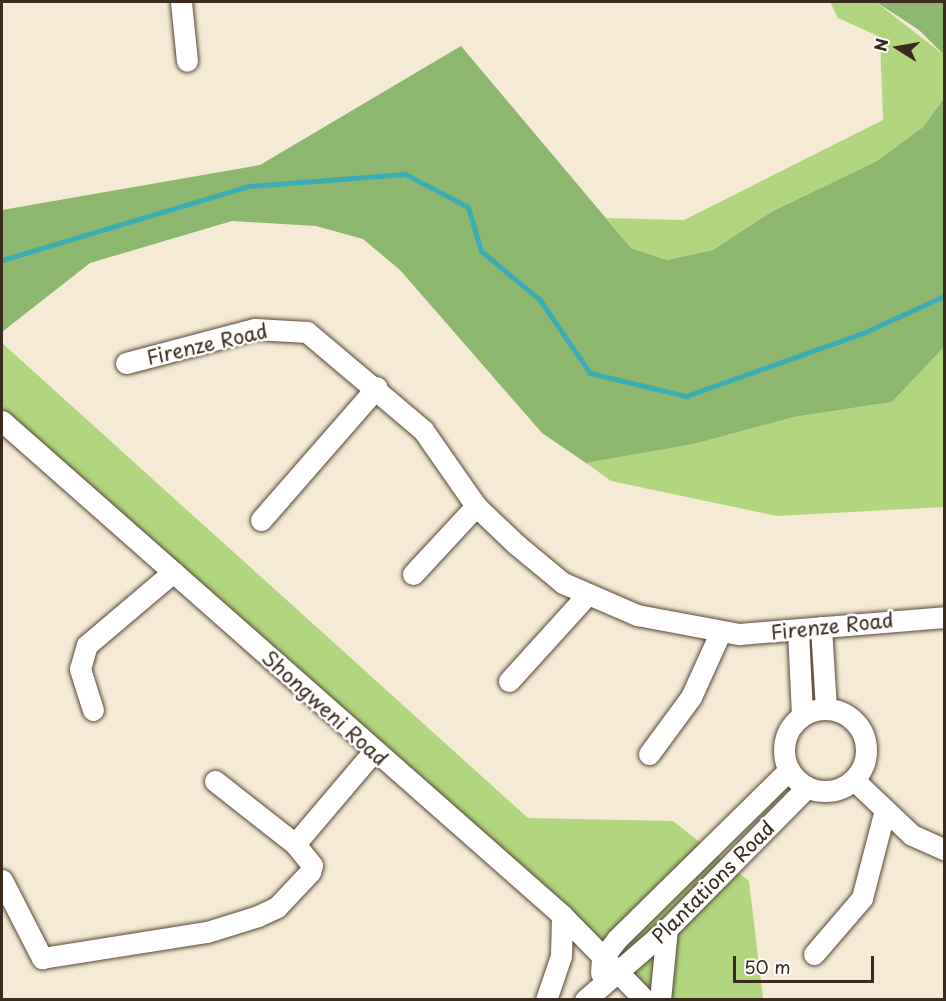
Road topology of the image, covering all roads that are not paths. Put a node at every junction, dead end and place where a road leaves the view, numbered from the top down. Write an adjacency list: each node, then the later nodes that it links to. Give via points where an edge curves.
1 (181, 2): 2 (street)
2 (187, 61)
3 (126, 363): 4 (street, Firenze Road, via 255,329 285,328 307,332)
4 (377, 387): 6 (street, Firenze Road, via 423,430); 7 (street)
5 (2, 421): 8 (street, Shongweni Road)
6 (476, 506): 9 (street); 10 (street, Firenze Road, via 547,571)
7 (261, 520)
8 (172, 572): 17 (street, via 87,645 80,669); 19 (street, Shongweni Road)
9 (413, 574)
10 (586, 596): 14 (street, Firenze Road, via 637,615); 15 (street)
11 (945, 617): 12 (street, Firenze Road)
12 (821, 627): 13 (street, Firenze Road); 16 (street)
13 (798, 630): 14 (street, Firenze Road); 18 (street)
14 (720, 633): 20 (street, via 692,697)
15 (509, 681)
16 (826, 708): 18 (street); 22 (street, via 846,715 861,729 866,755)
17 (93, 710)
18 (802, 716): 21 (street, via 783,747)
19 (374, 751): 26 (street); 29 (street, Shongweni Road)
20 (649, 754)
21 (788, 771): 24 (street); 32 (street, Plantations Road)
22 (854, 780): 24 (street, via 831,792); 25 (street)
23 (215, 781): 26 (street)
24 (806, 788): 30 (street, Plantations Road)
25 (885, 810): 27 (street, via 912,835); 31 (street, via 862,898)
26 (295, 844): 28 (street, via 312,865 310,872 277,907 258,916 207,932 42,958)
27 (945, 849)
28 (2, 880)
29 (561, 915): 32 (street, Shongweni Road); 35 (street, via 561,956)
30 (667, 929): 33 (street, Plantations Road); 37 (street)
31 (813, 954)
32 (603, 959): 33 (street, Shongweni Road); 34 (street)
33 (619, 975): 34 (street, Plantations Road); 36 (street, Shongweni Road)
34 (592, 996)
35 (546, 999)
36 (645, 999)
37 (660, 999)

